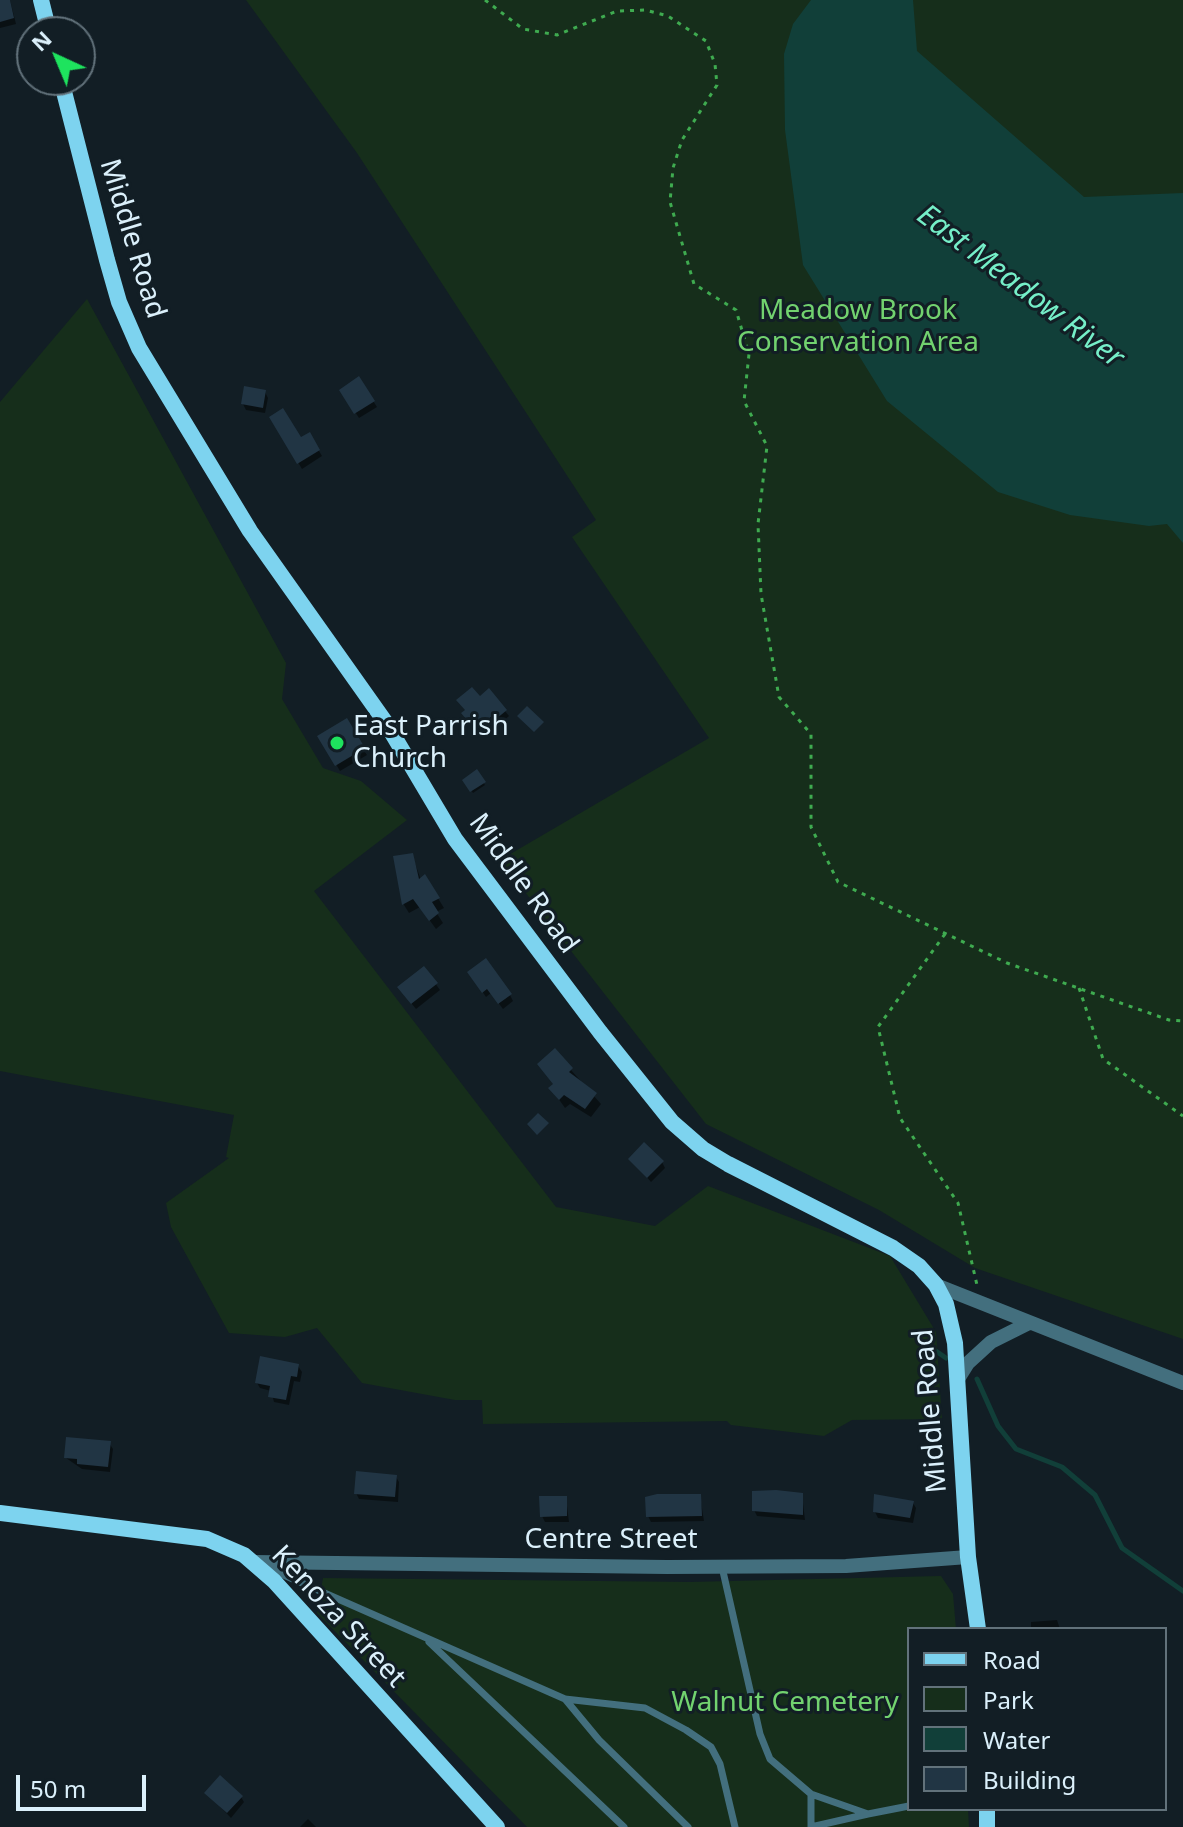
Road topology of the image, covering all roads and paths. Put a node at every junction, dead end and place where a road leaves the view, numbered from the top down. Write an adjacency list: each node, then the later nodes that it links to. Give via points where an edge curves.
1 (485, 0): 3 (path, via 523,29 557,35 617,11 645,10 668,16 706,41 717,85 682,140 670,202 694,284 736,310 749,354 744,401 767,446 758,524 761,594 779,697 811,734 811,827 838,882)
2 (65, 96): 7 (street, Middle Road, via 119,302 139,348 250,531 386,723 455,839 672,1122 728,1164 893,1248)
3 (945, 934): 4 (path); 8 (path, via 878,1027 900,1118 958,1203)
4 (1079, 988): 5 (path); 6 (path, via 1103,1059)
5 (1183, 1021)
6 (1183, 1116)
7 (936, 1285): 8 (street); 10 (street, Middle Road, via 952,1323)
8 (981, 1304): 9 (street)
9 (1027, 1324): 10 (street, via 991,1342); 11 (street)
10 (958, 1379): 13 (street, Middle Road)
11 (1183, 1383)
12 (0, 1513): 14 (street, Kenoza Street, via 207,1539)
13 (968, 1557): 15 (street, Centre Street, via 846,1566); 16 (street, Middle Road)
14 (253, 1562): 15 (street, Centre Street); 17 (lane); 22 (street, Kenoza Street)
15 (722, 1567): 19 (lane, via 760,1734 770,1759)
16 (978, 1627)
17 (425, 1638): 18 (lane); 23 (lane)
18 (565, 1699): 24 (lane, via 588,1729); 25 (lane, via 645,1708 711,1747)
19 (811, 1794): 21 (lane); 21 (lane, via 811,1827)
20 (907, 1806): 21 (lane)
21 (868, 1814)
22 (497, 1827)
23 (624, 1827)
24 (688, 1827)
25 (735, 1827)

